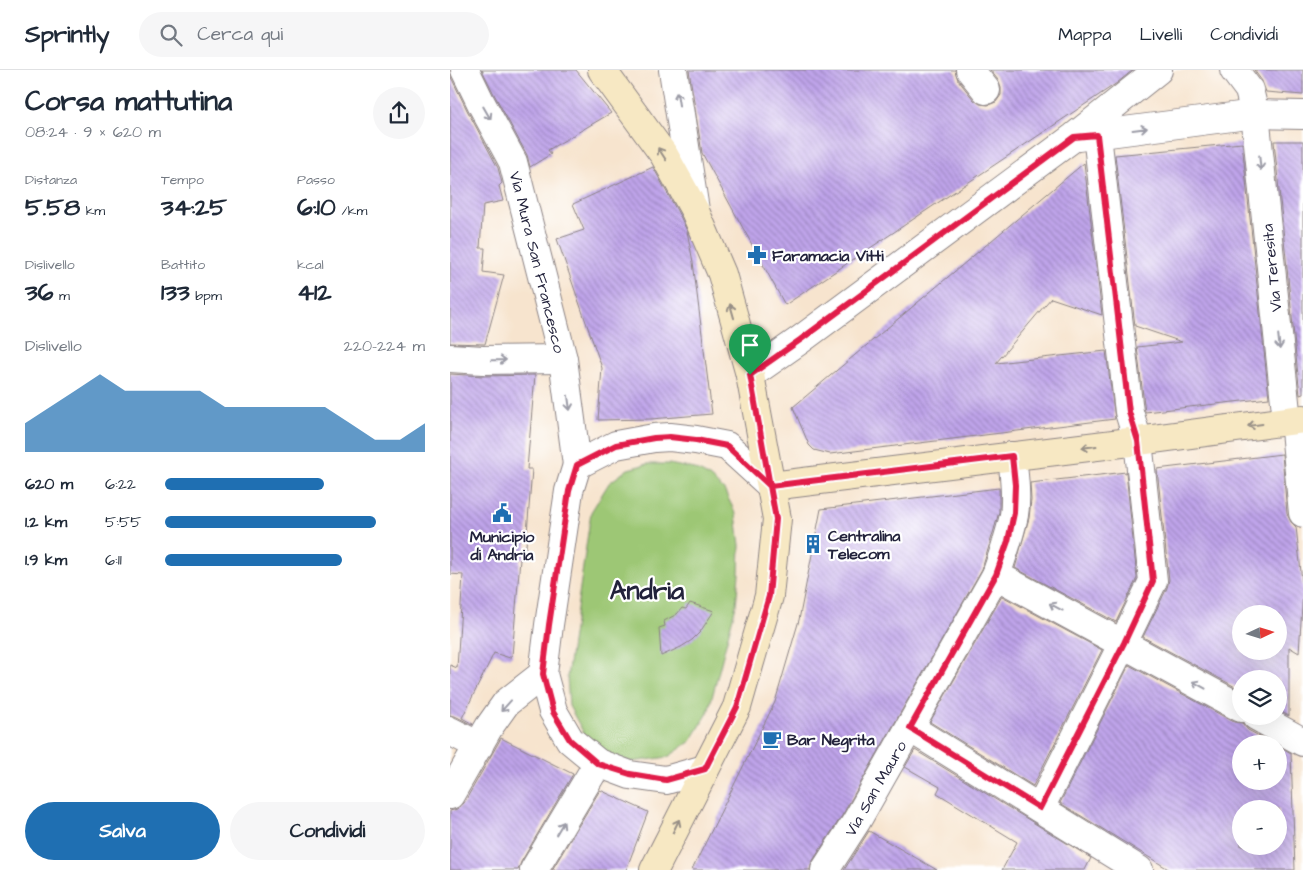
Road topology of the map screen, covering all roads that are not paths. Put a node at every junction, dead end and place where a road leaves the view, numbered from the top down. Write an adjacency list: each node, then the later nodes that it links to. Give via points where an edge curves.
1 (465, 70): 11 (street, Via Mura San Francesco, one-way to 11, via 513,162)
2 (602, 70): 9 (street, one-way to 2, via 664,155)
3 (673, 70): 9 (street, one-way to 3)
4 (1158, 70): 8 (street)
5 (1234, 70): 6 (street, Via Teresita, via 1249,90)
6 (1255, 114): 7 (street); 8 (street, one-way to 6); 13 (street, Via Teresita, one-way to 13)
7 (1303, 115)
8 (1086, 136): 12 (street); 14 (street, via 1129,412)
9 (695, 211): 12 (street, one-way to 9, via 722,274)
10 (450, 358): 11 (street, one-way to 11)
11 (563, 359): 16 (street, Via Mura San Francesco, one-way to 16)
12 (750, 375): 17 (street)
13 (1295, 420): 14 (street, one-way to 14); 18 (street, Via Teresita)
14 (1138, 441): 15 (street, one-way to 15); 20 (street, via 1153,581)
15 (1012, 456): 17 (street); 19 (street, Via San Mauro, via 1014,513)
16 (577, 465): 17 (street, via 616,445 654,438 679,438 727,446); 21 (street, via 569,491 556,570)
17 (770, 486): 29 (street, via 776,519 769,596 737,707)
18 (1303, 513)
19 (996, 575): 20 (street, one-way to 19); 24 (street, Via San Mauro)
20 (1124, 643): 22 (street, one-way to 20); 31 (street)
21 (543, 674): 27 (street, one-way to 27, via 506,704); 28 (street, via 553,712 570,740)
22 (1232, 703)
23 (1272, 725): 26 (street)
24 (910, 728): 31 (street); 35 (street, Via San Mauro)
25 (450, 731): 27 (street)
26 (1303, 742)
27 (479, 746): 30 (street)
28 (598, 764): 29 (street, via 666,780); 33 (street, one-way to 28)
29 (705, 769): 34 (street, one-way to 29)
30 (450, 795)
31 (1040, 808): 32 (street)
32 (1107, 861): 36 (street)
33 (534, 870)
34 (654, 870)
35 (825, 870)
36 (1139, 870)

